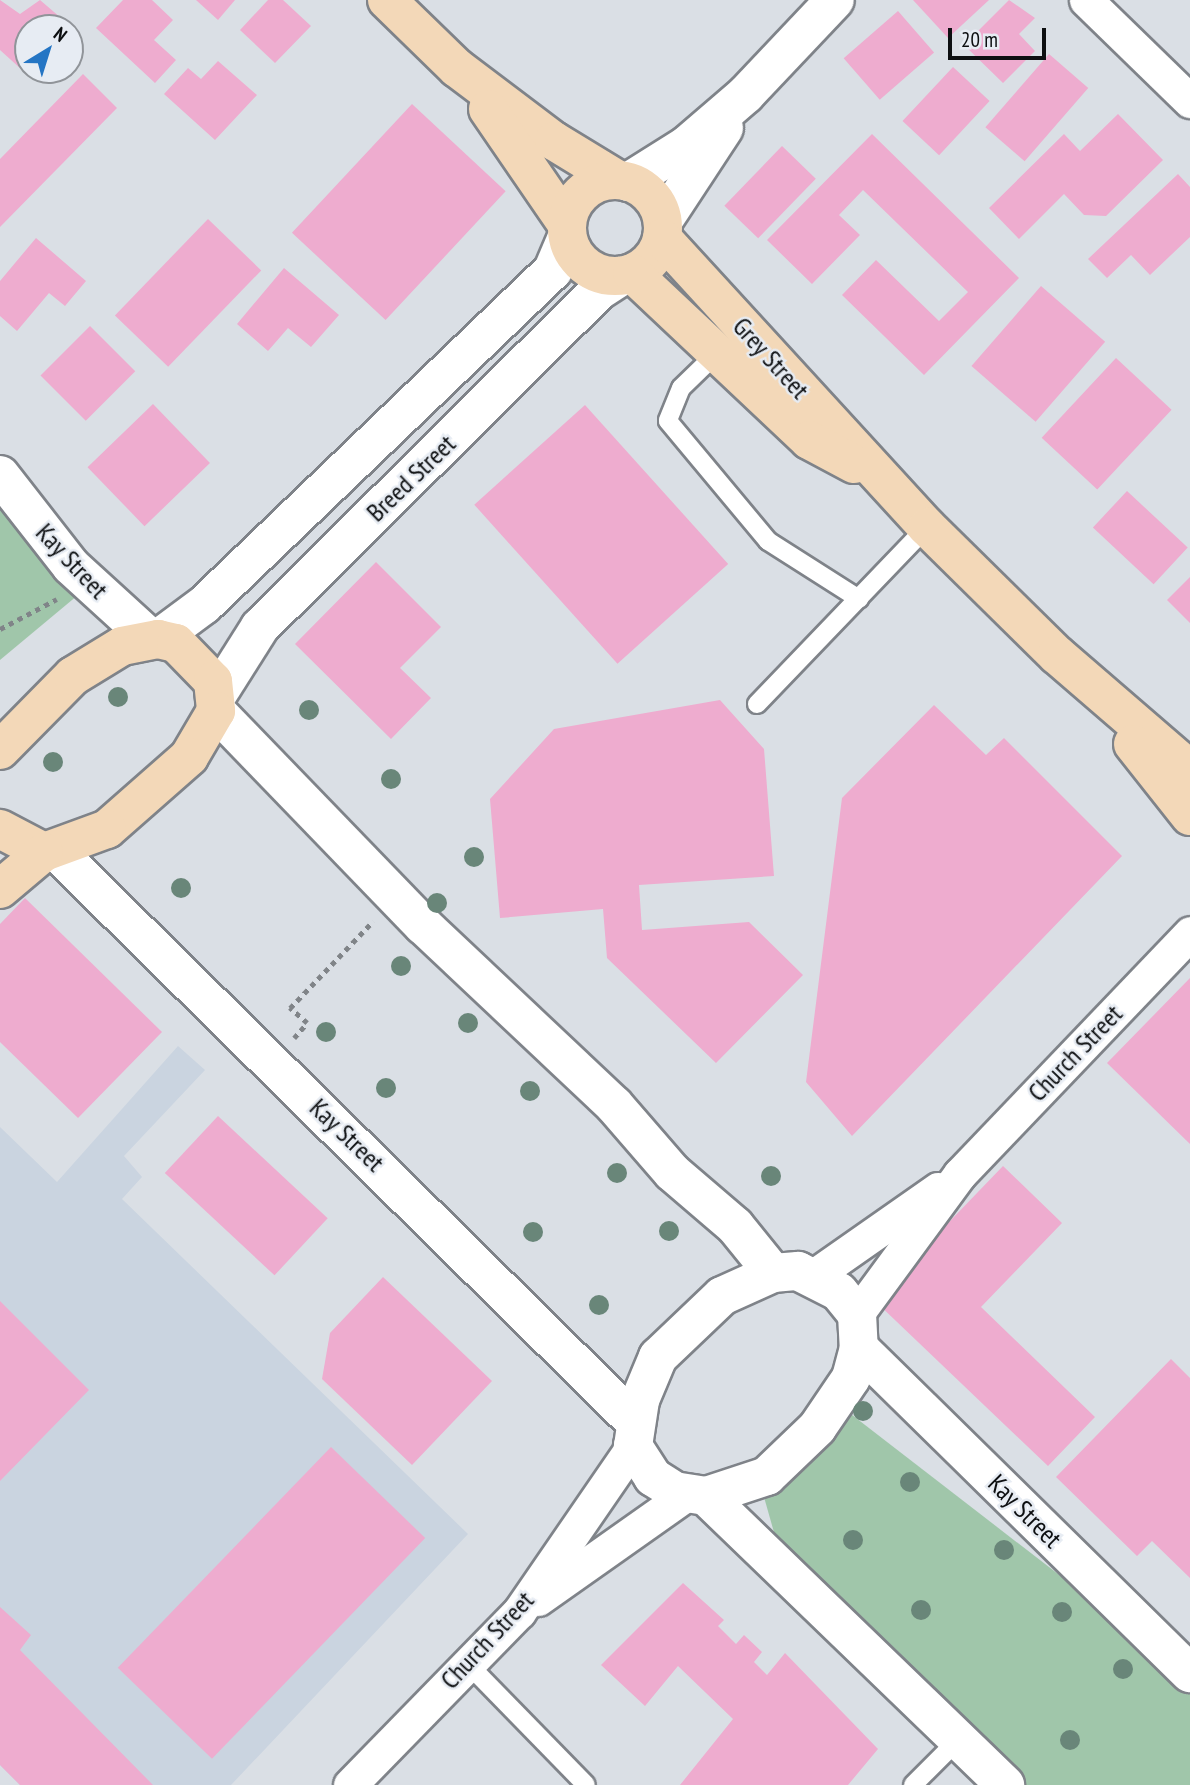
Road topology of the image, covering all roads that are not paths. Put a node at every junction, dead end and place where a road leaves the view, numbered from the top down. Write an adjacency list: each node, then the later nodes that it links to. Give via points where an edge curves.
1 (387, 0): 4 (main road)
2 (835, 0): 5 (street)
3 (1086, 0): 6 (street)
4 (457, 68): 7 (main road, via 554,141); 9 (main road, via 528,160)
5 (746, 94): 7 (street, via 687,145); 8 (street)
6 (1190, 101)
7 (623, 181): 8 (main road, via 657,204); 9 (main road, via 590,186)
8 (662, 229): 10 (main road, via 646,265); 13 (main road, Grey Street)
9 (567, 230): 10 (main road, via 578,259 598,273); 16 (street, Breed Street, via 553,270 204,605)
10 (627, 275): 11 (main road, Grey Street); 18 (street, Breed Street, via 597,292 260,627)
11 (715, 355): 13 (main road, Grey Street, via 809,440); 15 (lane, via 681,388 668,421 768,541)
12 (0, 475): 16 (street, Kay Street, via 90,585)
13 (880, 478): 14 (main road, Grey Street)
14 (927, 527): 15 (lane); 17 (main road, Grey Street)
15 (859, 599): 19 (lane)
16 (154, 639): 18 (main road, via 193,654); 20 (main road, via 122,646 74,677)
17 (1057, 655): 21 (main road, Grey Street); 22 (main road, Grey Street)
18 (216, 703): 24 (main road, via 168,782 107,829); 28 (street, via 396,897 614,1105)
19 (757, 705)
20 (0, 750)
21 (1190, 770)
22 (1190, 816)
23 (0, 829): 24 (main road)
24 (50, 852): 25 (main road); 31 (street, Kay Street, via 273,1063)
25 (0, 890)
26 (1190, 933): 27 (street, Church Street)
27 (960, 1174): 29 (street, Church Street); 30 (street, Church Street)
28 (773, 1273): 29 (street); 31 (street, via 722,1296 672,1338 658,1357)
29 (815, 1275): 30 (street)
30 (858, 1331): 32 (street, via 851,1378 817,1428 767,1476); 35 (street, Kay Street)
31 (634, 1434): 32 (street, via 653,1477); 33 (street, Church Street)
32 (697, 1495): 33 (street); 36 (street)
33 (519, 1612): 34 (street, Church Street)
34 (467, 1663): 37 (street, Church Street); 38 (lane)
35 (1190, 1673)
36 (958, 1740): 39 (lane); 40 (street)
37 (350, 1785)
38 (586, 1785)
39 (913, 1785)
40 (1005, 1785)

